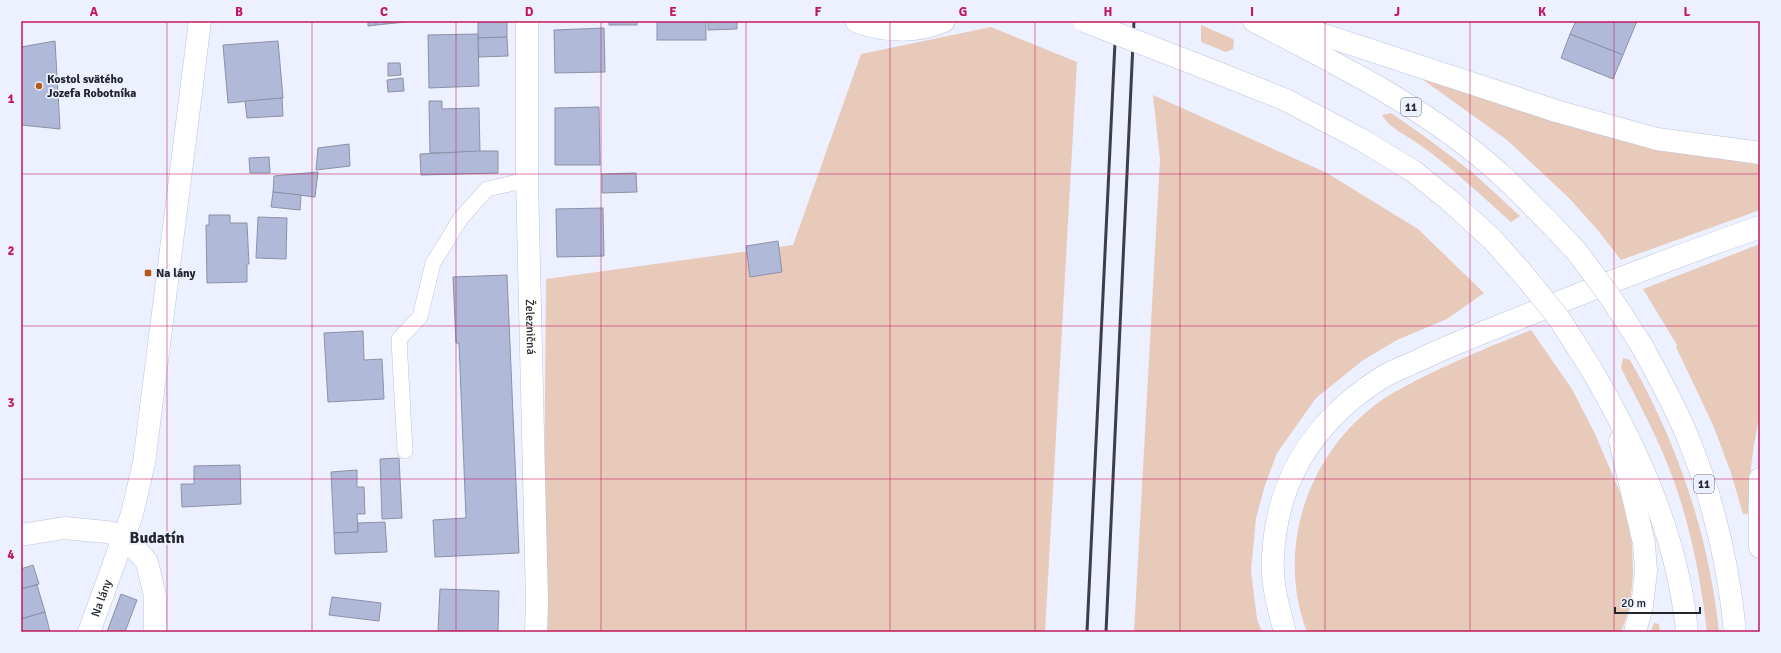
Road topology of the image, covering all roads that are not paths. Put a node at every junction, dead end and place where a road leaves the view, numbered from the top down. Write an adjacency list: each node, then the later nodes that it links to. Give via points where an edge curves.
1 (200, 21): 15 (main road, Na lány, via 144,463)
2 (527, 21): 9 (main road, Železničná)
3 (856, 21): 4 (main road, via 865,25 894,29 919,28)
4 (944, 21)
5 (1084, 21): 11 (main road, bridge, via 1286,100 1362,140 1413,171 1492,239 1523,274 1558,317)
6 (1254, 21): 23 (main road, 11, bridge, via 1320,55 1415,110 1456,138 1499,172 1577,252 1612,298 1642,346 1691,444 1710,501 1731,595)
7 (1281, 21): 8 (main road, via 1444,76 1657,139)
8 (1760, 153)
9 (527, 180): 12 (lane, via 487,189 461,218 433,263 420,317 399,340); 19 (main road, Železničná)
10 (1760, 227): 20 (main road, via 1438,350 1383,377 1340,409 1300,457 1281,504 1273,556 1278,608)
11 (1611, 403): 21 (main road, via 1644,542 1646,571 1642,606); 22 (main road, via 1655,495 1684,604)
12 (405, 451)
13 (1760, 479): 16 (main road)
14 (21, 535): 15 (main road, via 64,528)
15 (124, 536): 17 (main road, Na lány); 18 (main road, via 147,562 155,596)
16 (1760, 547)
17 (89, 632)
18 (155, 632)
19 (536, 632)
20 (1285, 632)
21 (1634, 632)
22 (1687, 632)
23 (1735, 632)

